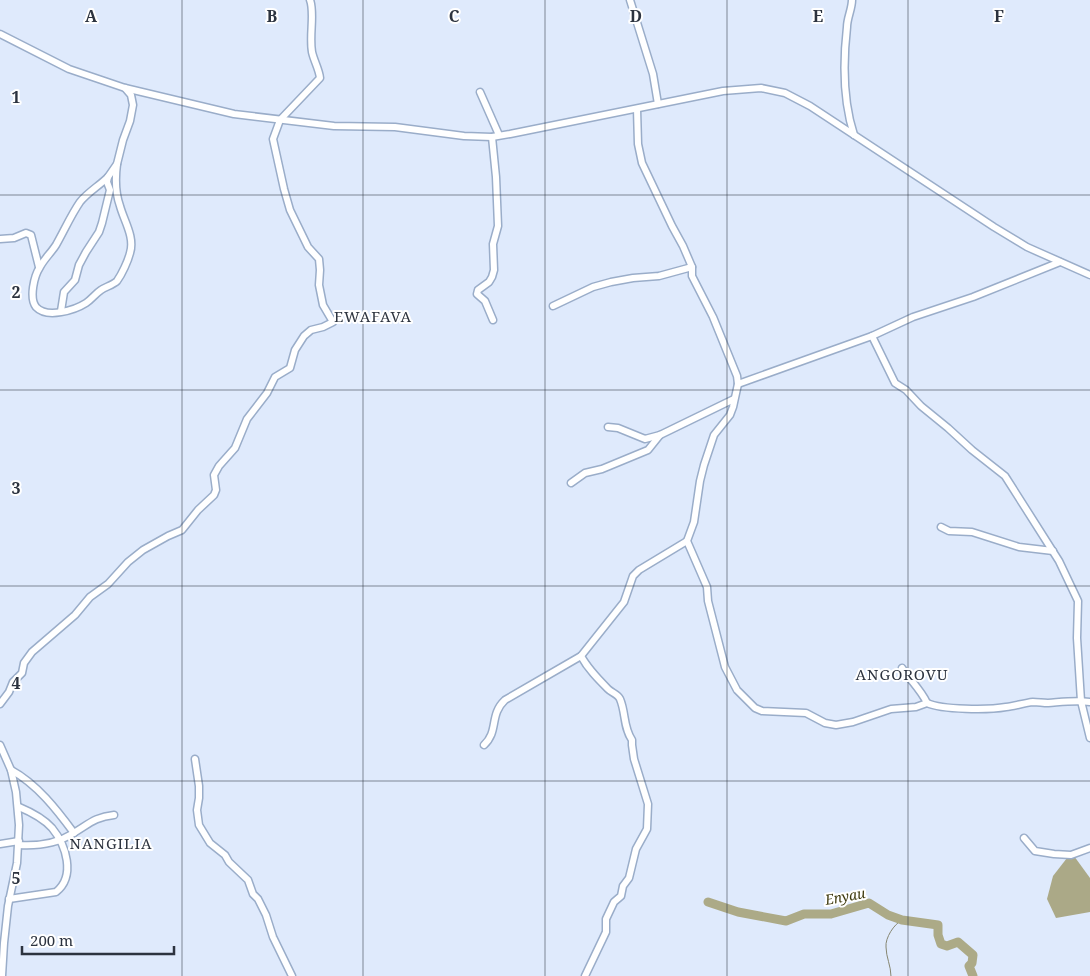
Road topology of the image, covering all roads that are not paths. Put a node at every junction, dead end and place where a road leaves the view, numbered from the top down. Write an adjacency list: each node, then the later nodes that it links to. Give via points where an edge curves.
1 (310, 0): 9 (street, via 312,52 320,78)
2 (630, 0): 7 (street, via 653,74)
3 (852, 0): 10 (street, via 844,63)
4 (0, 34): 5 (street, via 69,69)
5 (125, 88): 9 (street, via 234,114); 12 (street, via 133,105)
6 (480, 92): 11 (street)
7 (658, 104): 8 (street); 10 (street, via 723,91 761,88 785,93)
8 (637, 109): 11 (street); 17 (street, via 642,163)
9 (280, 120): 11 (street); 36 (street, via 272,139 284,189 298,230 319,259 323,305 333,322 304,336 295,350 290,368 278,375 247,418 235,448 217,470 214,495 181,531 143,550 128,562 32,652)
10 (854, 135): 15 (street, via 994,227)
11 (495, 136): 21 (street, via 498,226 493,244 494,270 492,278 477,294 485,301)
12 (117, 164): 13 (street); 20 (street, via 116,191 130,235 132,247 129,256 116,282 88,302)
13 (108, 177): 16 (street, via 80,202); 20 (street, via 110,190 99,232 79,265 75,280 64,292)
14 (0, 239): 16 (street, via 26,233 31,235)
15 (1060, 262): 18 (street); 22 (street, via 913,317)
16 (39, 267): 20 (street, via 34,287 35,306 42,311)
17 (692, 267): 19 (street, via 593,287); 23 (street, via 692,276)
18 (1090, 274)
19 (553, 306)
20 (61, 311)
21 (493, 320)
22 (872, 336): 23 (street); 30 (street, via 895,383 1005,476)
23 (738, 384): 24 (street)
24 (734, 399): 26 (street); 29 (street, via 730,415 712,440)
25 (608, 426): 26 (street, via 645,439)
26 (660, 435): 27 (street, via 648,450 585,473)
27 (571, 483)
28 (941, 527): 30 (street, via 949,531 972,532 1019,547)
29 (687, 541): 31 (street, via 633,576 624,602); 35 (street, via 707,587 725,667 737,690 755,708 806,713 836,725 891,708)
30 (1053, 551): 33 (street, via 1078,601)
31 (581, 656): 39 (street, via 505,700 497,709 493,733); 53 (street, via 596,677 620,699 649,810 629,878 606,919 606,932)
32 (902, 668): 35 (street)
33 (1081, 701): 34 (street); 35 (street, via 1033,702 975,709 953,709); 37 (street)
34 (1090, 702)
35 (927, 703)
36 (0, 704)
37 (1090, 738)
38 (0, 745): 41 (street)
39 (484, 745)
40 (195, 759): 52 (street, via 199,825 210,843 248,880)
41 (11, 770): 42 (street); 44 (street, via 39,792)
42 (19, 807): 46 (street, via 44,820); 47 (street)
43 (114, 815): 44 (street, via 98,818)
44 (74, 833): 46 (street)
45 (1024, 838): 49 (street, via 1035,851 1054,854 1071,855)
46 (60, 840): 47 (street); 50 (street, via 68,869 59,890)
47 (19, 843): 48 (street); 50 (street)
48 (0, 844)
49 (1090, 848)
50 (10, 899): 51 (street)
51 (2, 976)
52 (292, 976)
53 (585, 976)

